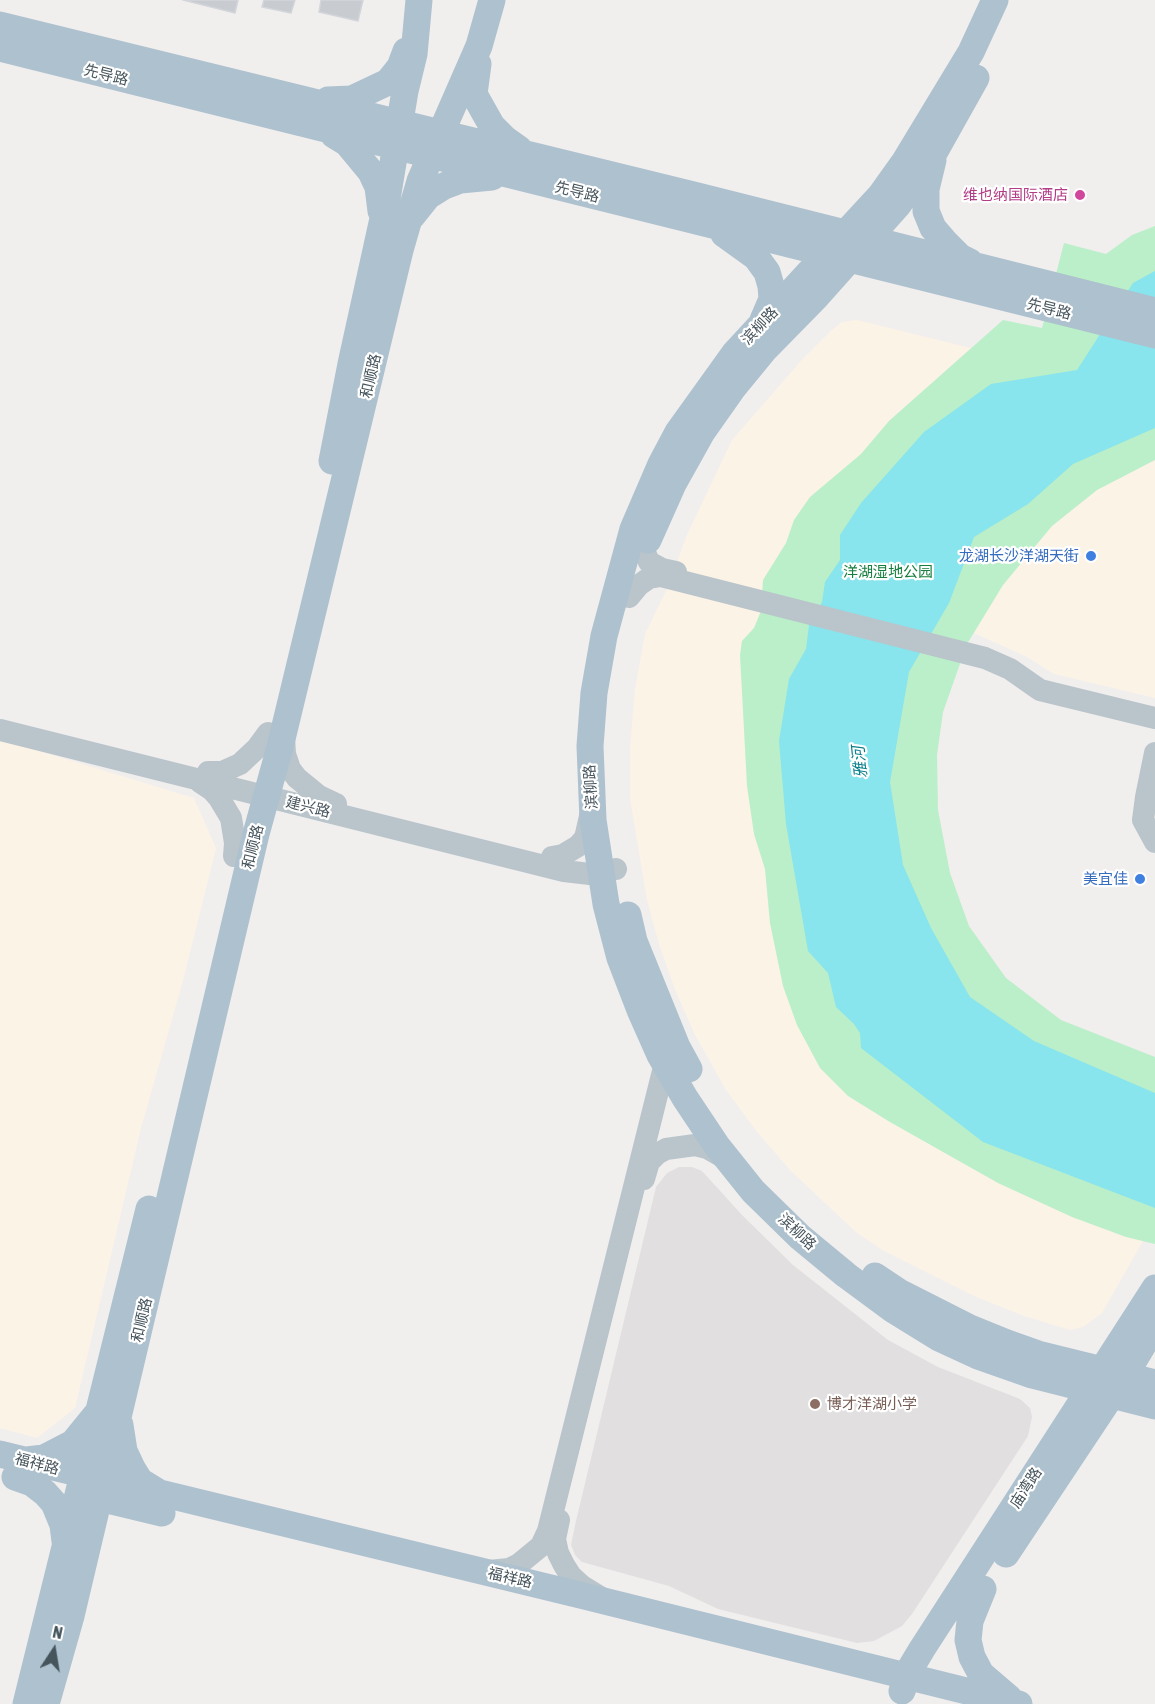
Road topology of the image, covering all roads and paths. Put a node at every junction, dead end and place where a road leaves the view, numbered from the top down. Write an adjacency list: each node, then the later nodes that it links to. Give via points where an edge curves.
1 (995, 0): 12 (main road, 滨柳路, via 965,63)
2 (1011, 0): 10 (main road, 滨柳路, via 984,64)
3 (418, 3): 6 (main road, via 400,67 387,82 352,99); 8 (main road, 和顺路, via 414,54)
4 (489, 11): 9 (main road, 和顺路); 11 (main road, via 474,94 492,126)
5 (6, 38): 6 (main road, 先导路); 7 (main road, 先导路)
6 (303, 99): 8 (main road, 先导路)
7 (325, 129): 8 (main road, 先导路); 15 (main road, via 347,143 371,172)
8 (398, 135): 9 (main road, 先导路); 15 (main road, 和顺路)
9 (435, 144): 11 (main road, 先导路); 15 (main road, 和顺路, via 414,200)
10 (937, 147): 16 (main road, 滨柳路, via 898,205); 17 (main road, via 926,189 926,212 946,243 960,257)
11 (530, 168): 13 (main road, 先导路); 14 (main road, 先导路); 15 (main road, via 444,186)
12 (880, 196): 13 (main road, via 858,214 843,219); 16 (main road, 滨柳路)
13 (790, 220): 16 (main road, 先导路)
14 (698, 222): 16 (main road, 先导路); 22 (main road, via 742,246 766,272 772,299)
15 (394, 226): 30 (main road, 和顺路)
16 (848, 247): 17 (main road, 先导路); 18 (main road, 先导路); 19 (main road, 滨柳路); 22 (main road, 滨柳路)
17 (979, 267): 20 (main road, 先导路)
18 (916, 276): 19 (main road, via 857,274); 20 (main road, 先导路)
19 (816, 297): 24 (main road, 滨柳路, via 765,349 702,432 674,484)
20 (1051, 297): 21 (main road, 先导路); 23 (main road, 先导路)
21 (1155, 311)
22 (760, 327): 36 (main road, 滨柳路, via 734,354 678,432 633,529 603,636 594,693 590,746)
23 (1155, 335)
24 (656, 565): 25 (street); 41 (main road, 滨柳路, via 629,597 614,659 606,730)
25 (1019, 671): 26 (street, via 1049,687); 27 (street, via 1040,690)
26 (1155, 712)
27 (1155, 718)
28 (0, 720): 32 (street)
29 (0, 730): 33 (street, 建兴路)
30 (276, 732): 32 (street, via 240,764 222,772); 35 (main road, 和顺路); 37 (street, via 290,769)
31 (1155, 753): 39 (street, via 1143,820)
32 (208, 772): 35 (street)
33 (185, 776): 35 (street, 建兴路); 40 (street, via 212,790 226,807)
34 (1155, 777): 38 (street, via 1149,819)
35 (260, 790): 37 (street, 建兴路); 40 (main road, 和顺路)
36 (592, 804): 41 (main road, 滨柳路); 42 (street, via 585,838)
37 (328, 807): 40 (street, via 297,809 275,818); 42 (street, 建兴路)
38 (1155, 832)
39 (1155, 842)
40 (243, 853): 53 (main road, 和顺路)
41 (607, 862): 42 (street, via 569,860); 43 (main road, 滨柳路); 49 (main road, 滨柳路, via 677,1047 722,1126 757,1170 821,1236 860,1267)
42 (558, 864): 43 (street, via 593,886)
43 (606, 904): 44 (main road, 滨柳路, via 620,958)
44 (664, 1063): 45 (main road, 滨柳路); 59 (street, via 548,1531 541,1546 519,1564 495,1572)
45 (730, 1162): 49 (main road, 滨柳路, via 800,1237 892,1309 978,1356); 61 (street, via 707,1148 681,1146 657,1154 645,1174 555,1539 572,1576)
46 (1155, 1288): 47 (main road, 庙湾路)
47 (1149, 1323): 48 (main road); 49 (main road, via 1098,1345); 50 (main road, 庙湾路)
48 (1155, 1345)
49 (1027, 1362): 50 (main road, 滨柳路); 54 (main road, via 1054,1402)
50 (1107, 1382): 51 (main road, 滨柳路); 52 (main road, 滨柳路); 54 (main road, 庙湾路)
51 (1155, 1383)
52 (1155, 1407): 54 (main road, via 1107,1416)
53 (110, 1409): 55 (main road, via 66,1447 44,1458); 56 (main road, 和顺路); 57 (main road, via 132,1468)
54 (1064, 1447): 60 (main road, 庙湾路); 62 (main road, 庙湾路)
55 (9, 1466): 56 (main road, 福祥路); 58 (main road, via 54,1503)
56 (91, 1487): 57 (main road, 福祥路); 58 (main road, 和顺路)
57 (165, 1505): 58 (main road, via 120,1515 90,1547); 59 (main road, 福祥路); 64 (main road, 福祥路, via 502,1593)
58 (74, 1555): 65 (main road, 和顺路); 66 (main road, 和顺路, via 71,1616)
59 (479, 1571): 61 (main road, 福祥路)
60 (983, 1589): 64 (main road, 庙湾路); 68 (main road, via 970,1621 968,1640 972,1657 981,1674)
61 (612, 1603): 63 (main road, 福祥路)
62 (942, 1618): 63 (main road, via 894,1657 883,1662); 64 (main road, 庙湾路)
63 (854, 1662): 64 (main road, 福祥路)
64 (913, 1685): 67 (main road, 福祥路); 68 (main road, 福祥路)
65 (26, 1704)
66 (45, 1704)
67 (953, 1704)
68 (1018, 1704)

